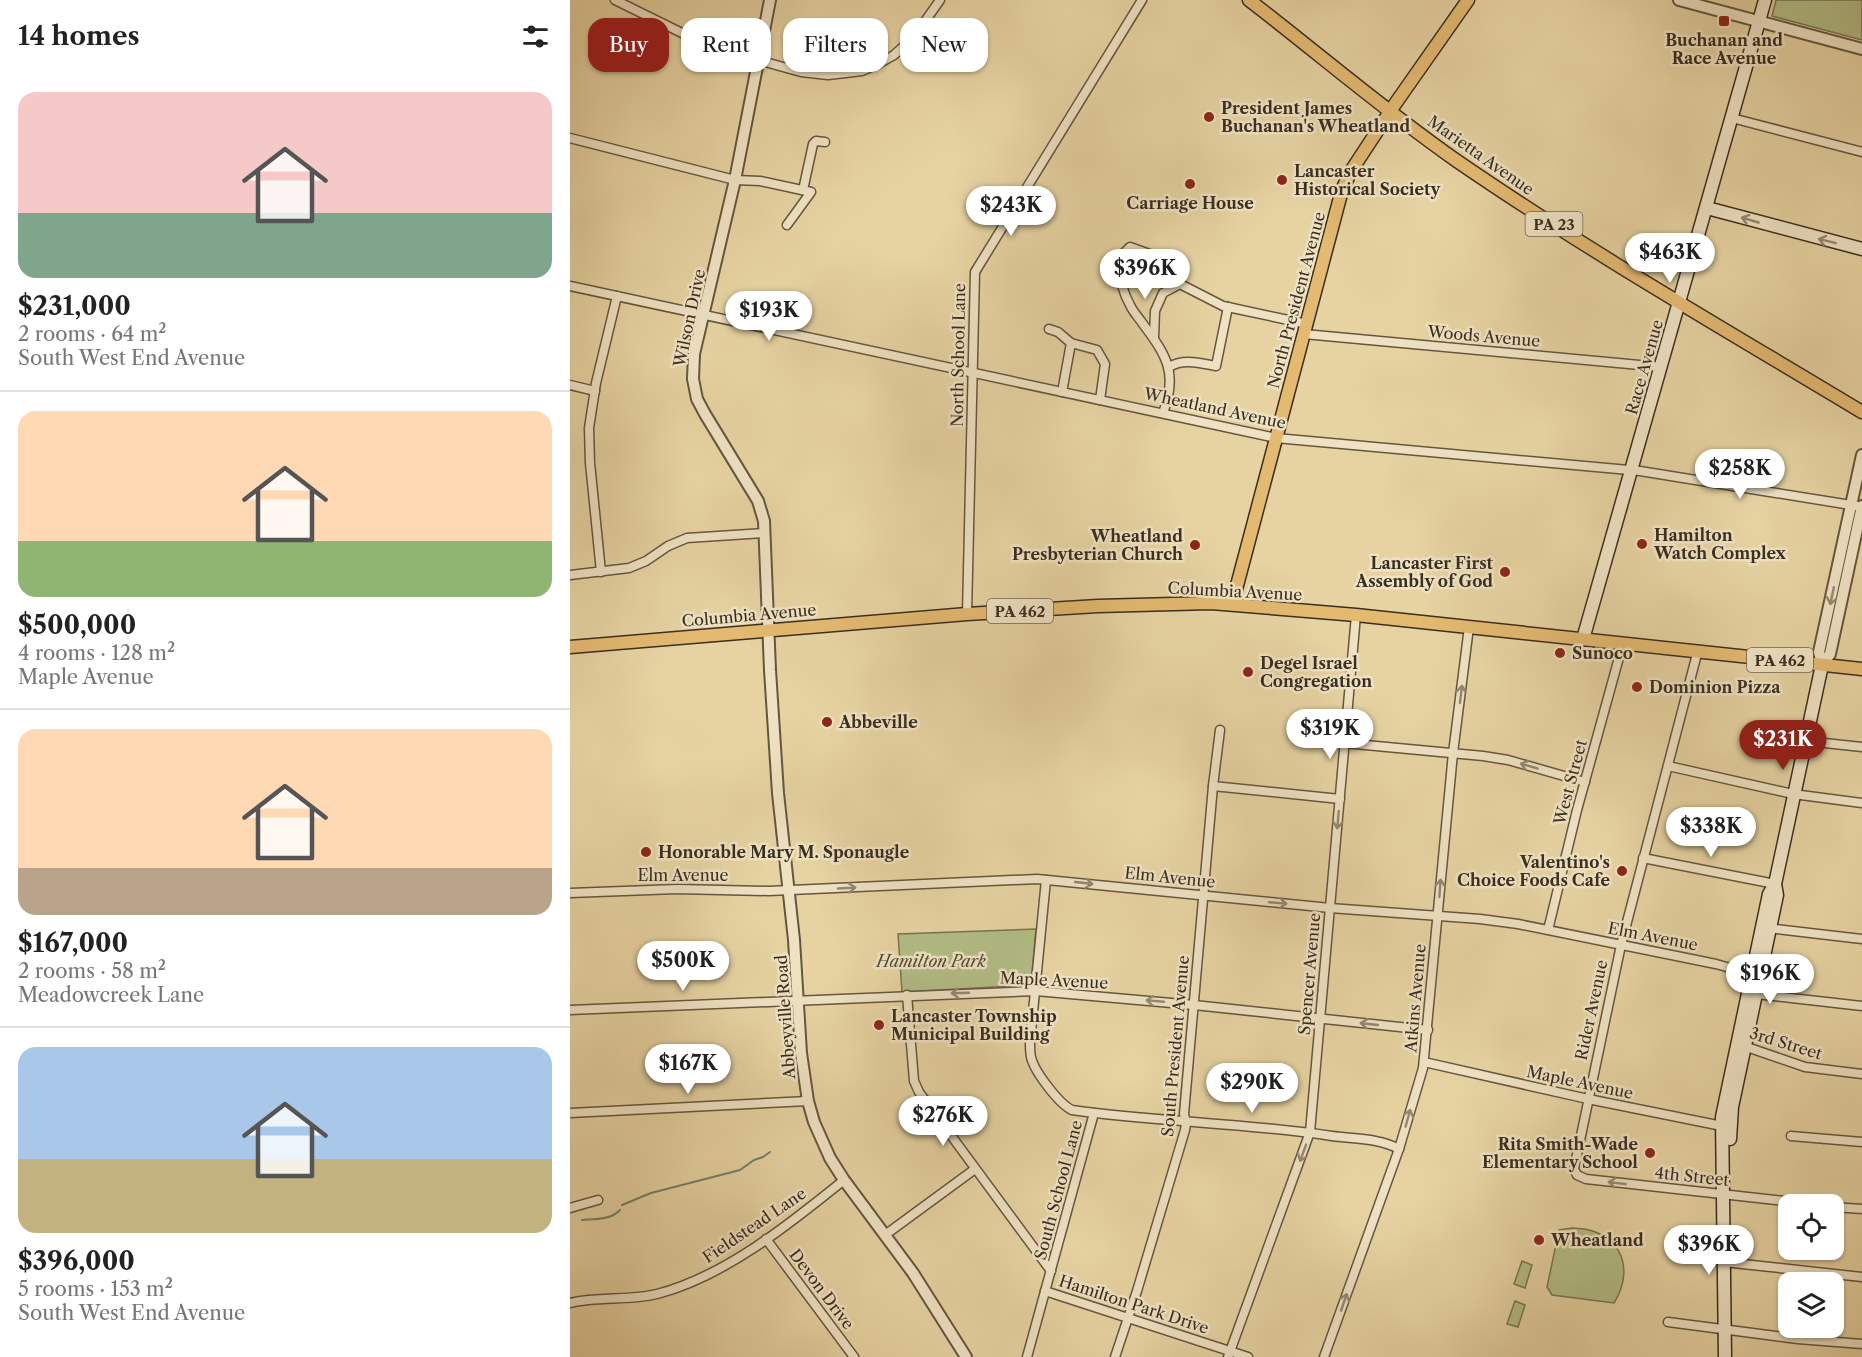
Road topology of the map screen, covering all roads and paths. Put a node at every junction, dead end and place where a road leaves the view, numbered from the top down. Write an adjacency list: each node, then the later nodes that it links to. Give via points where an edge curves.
1 (615, 0): 11 (street)
2 (770, 0): 9 (street, Wilson Drive)
3 (940, 0): 13 (street, via 908,44 871,68 819,74)
4 (1142, 0): 37 (street, North School Lane, via 978,267)
5 (1249, 0): 15 (main road, Marietta Avenue / PA 23)
6 (1468, 0): 15 (main road, North President Avenue)
7 (1679, 0): 10 (street)
8 (1765, 0): 10 (main road, Race Avenue)
9 (766, 18)
10 (1759, 21): 12 (street); 16 (main road, Race Avenue)
11 (681, 33)
12 (1862, 49)
13 (771, 64)
14 (756, 72): 20 (street, Wilson Drive)
15 (1391, 111): 28 (main road, Marietta Avenue / PA 23, via 1488,182); 32 (main road, North President Avenue, via 1345,183)
16 (1732, 118): 19 (street); 22 (main road, Race Avenue)
17 (570, 138): 20 (street)
18 (825, 142): 21 (street, via 813,144)
19 (1862, 152)
20 (735, 180): 21 (street); 30 (street, Wilson Drive)
21 (803, 190): 23 (street, via 811,192)
22 (1707, 208): 24 (main road, one-way to 22); 28 (main road, Race Avenue)
23 (787, 225)
24 (1862, 249)
25 (1180, 284): 29 (street, Woods Avenue); 33 (street, via 1163,293 1155,311); 33 (street, via 1155,256 1130,248 1117,260 1130,305)
26 (570, 286): 27 (street, Wheatland Avenue)
27 (617, 296): 30 (street, Wheatland Avenue); 39 (street)
28 (1680, 302): 36 (main road, Race Avenue); 42 (main road, Marietta Avenue / PA 23)
29 (1228, 307): 32 (street, Woods Avenue); 35 (street, via 1216,366 1191,361)
30 (704, 314): 37 (street, Wheatland Avenue); 48 (street, Wilson Drive, via 694,354 694,388 705,414 758,501)
31 (1049, 329): 34 (street)
32 (1305, 329): 36 (street, Woods Avenue); 44 (main road, North President Avenue)
33 (1154, 340): 35 (street)
34 (1071, 343): 40 (street); 41 (street, via 1097,350 1105,364)
35 (1169, 367): 43 (street, via 1170,389)
36 (1661, 367): 46 (main road, Race Avenue)
37 (973, 372): 40 (street, Wheatland Avenue); 52 (street, North School Lane)
38 (570, 385): 39 (street)
39 (595, 391): 49 (street, via 589,438)
40 (1062, 392): 41 (street, Wheatland Avenue)
41 (1100, 400): 43 (street, Wheatland Avenue)
42 (1862, 412)
43 (1164, 413): 44 (street, Wheatland Avenue)
44 (1276, 438): 46 (street, Wheatland Avenue); 51 (main road, North President Avenue, via 1235,593)
45 (1862, 455): 47 (street)
46 (1632, 470): 47 (street, Wheatland Avenue); 56 (main road, Race Avenue)
47 (1858, 506): 60 (street, via 1830,654)
48 (765, 533): 49 (street, via 687,538 637,565); 55 (street, Wilson Drive)
49 (602, 572): 50 (street)
50 (570, 575)
51 (1236, 604): 52 (main road, Columbia Avenue / PA 462, via 1098,606); 53 (main road, Columbia Avenue / PA 462)
52 (967, 614): 55 (main road, Columbia Avenue / PA 462)
53 (1356, 615): 54 (main road, Columbia Avenue / PA 462); 64 (street, Spencer Avenue)
54 (1469, 627): 56 (main road, Columbia Avenue / PA 462); 66 (street, Atkins Avenue, one-way to 54)
55 (769, 630): 58 (main road, Columbia Avenue / PA 462); 76 (street, Abbeyville Road, via 778,793)
56 (1584, 639): 57 (main road, Columbia Avenue / PA 462)
57 (1623, 643): 59 (main road, Columbia Avenue / PA 462); 68 (street, West Street)
58 (570, 646)
59 (1698, 651): 60 (main road, Columbia Avenue / PA 462); 67 (street, Rider Avenue)
60 (1822, 665): 61 (main road, Columbia Avenue / PA 462); 63 (main road)
61 (1862, 669)
62 (1220, 730): 69 (street, South President Avenue)
63 (1806, 741): 65 (street); 70 (main road)
64 (1344, 743): 66 (street); 71 (street, Spencer Avenue)
65 (1862, 747)
66 (1453, 753): 68 (street, one-way to 66, via 1508,760); 80 (street, Atkins Avenue, one-way to 66)
67 (1668, 766): 70 (street); 73 (street, Rider Avenue)
68 (1585, 782): 82 (street, West Street)
69 (1213, 786): 71 (street); 78 (street, South President Avenue)
70 (1793, 794): 72 (street); 75 (main road)
71 (1340, 799): 79 (street, Spencer Avenue, one-way to 79)
72 (1862, 803)
73 (1643, 858): 75 (street); 84 (street, Rider Avenue)
74 (1046, 879): 76 (street, Elm Avenue, one-way to 74); 78 (street, Elm Avenue, one-way to 78); 86 (street, South School Lane)
75 (1775, 884): 81 (main road, via 1777,896)
76 (789, 890): 77 (street, Elm Avenue); 89 (street, Abbeyville Road)
77 (570, 893)
78 (1203, 896): 79 (street, Elm Avenue, one-way to 79); 90 (street, South President Avenue)
79 (1330, 908): 80 (street, Elm Avenue); 93 (street, Spencer Avenue)
80 (1438, 917): 82 (street, Elm Avenue); 94 (street, Atkins Avenue)
81 (1766, 928): 83 (street); 85 (main road)
82 (1548, 930): 84 (street, Elm Avenue)
83 (1862, 939)
84 (1621, 945): 85 (street, Elm Avenue); 98 (street, Rider Avenue)
85 (1756, 975): 87 (main road); 95 (main road)
86 (1036, 991): 88 (street, Maple Avenue, one-way to 88); 90 (street, Maple Avenue, one-way to 86); 101 (street, South School Lane, via 1031,1059 1062,1104 1072,1110)
87 (1756, 994): 91 (street); 95 (main road)
88 (907, 995): 89 (street, Maple Avenue); 108 (street, via 914,1081)
89 (798, 999): 92 (street, Maple Avenue); 99 (street, Abbeyville Road)
90 (1194, 1005): 93 (street, Maple Avenue); 102 (street, South President Avenue)
91 (1862, 1006)
92 (570, 1010)
93 (1320, 1019): 94 (street, Maple Avenue, one-way to 93); 104 (street, Spencer Avenue)
94 (1428, 1030): 96 (street, Atkins Avenue)
95 (1741, 1045): 97 (street, 3rd Street, via 1812,1069); 103 (main road, via 1724,1106)
96 (1424, 1062): 98 (street, Maple Avenue); 107 (street, Atkins Avenue, one-way to 96)
97 (1862, 1074)
98 (1588, 1099): 103 (street, Maple Avenue); 109 (street, Rider Avenue)
99 (808, 1101): 100 (street); 110 (street, Abbeyville Road, via 821,1140)
100 (570, 1113)
101 (1094, 1113): 102 (street); 120 (street, South School Lane)
102 (1185, 1122): 104 (street); 124 (street, South President Avenue, via 1167,1195)
103 (1726, 1126): 111 (main road)
104 (1310, 1132): 107 (street, via 1379,1141); 128 (street, Spencer Avenue, one-way to 128)
105 (1791, 1136): 106 (street)
106 (1862, 1142)
107 (1399, 1149): 134 (street, Atkins Avenue, one-way to 107)
108 (975, 1169): 117 (street); 120 (street)
109 (1574, 1169): 111 (street, 4th Street, one-way to 109, via 1586,1179)
110 (844, 1180): 117 (street, Abbeyville Road); 118 (street, Fieldstead Lane)
111 (1727, 1195): 113 (street, 4th Street); 119 (main road)
112 (597, 1200): 114 (street)
113 (1778, 1200)
114 (570, 1208)
115 (1844, 1208): 116 (street)
116 (1862, 1209)
117 (885, 1235): 130 (street, Abbeyville Road)
118 (766, 1239): 123 (street, Fieldstead Lane, via 719,1269 673,1289 646,1296); 129 (street, Devon Drive)
119 (1728, 1263): 121 (street); 126 (main road)
120 (1051, 1271): 122 (street, South School Lane)
121 (1862, 1277)
122 (1046, 1291): 124 (street, Hamilton Park Drive); 131 (street, South School Lane)
123 (570, 1304)
124 (1128, 1317): 128 (street, Hamilton Park Drive); 132 (street, South President Avenue)
125 (1668, 1322): 126 (street)
126 (1729, 1330): 127 (street); 135 (main road); 136 (main road)
127 (1862, 1344)
128 (1229, 1354): 133 (street, Hamilton Park Drive)
129 (854, 1357)
130 (966, 1357)
131 (1028, 1357)
132 (1115, 1357)
133 (1248, 1357)
134 (1324, 1357)
135 (1725, 1357)
136 (1733, 1357)

